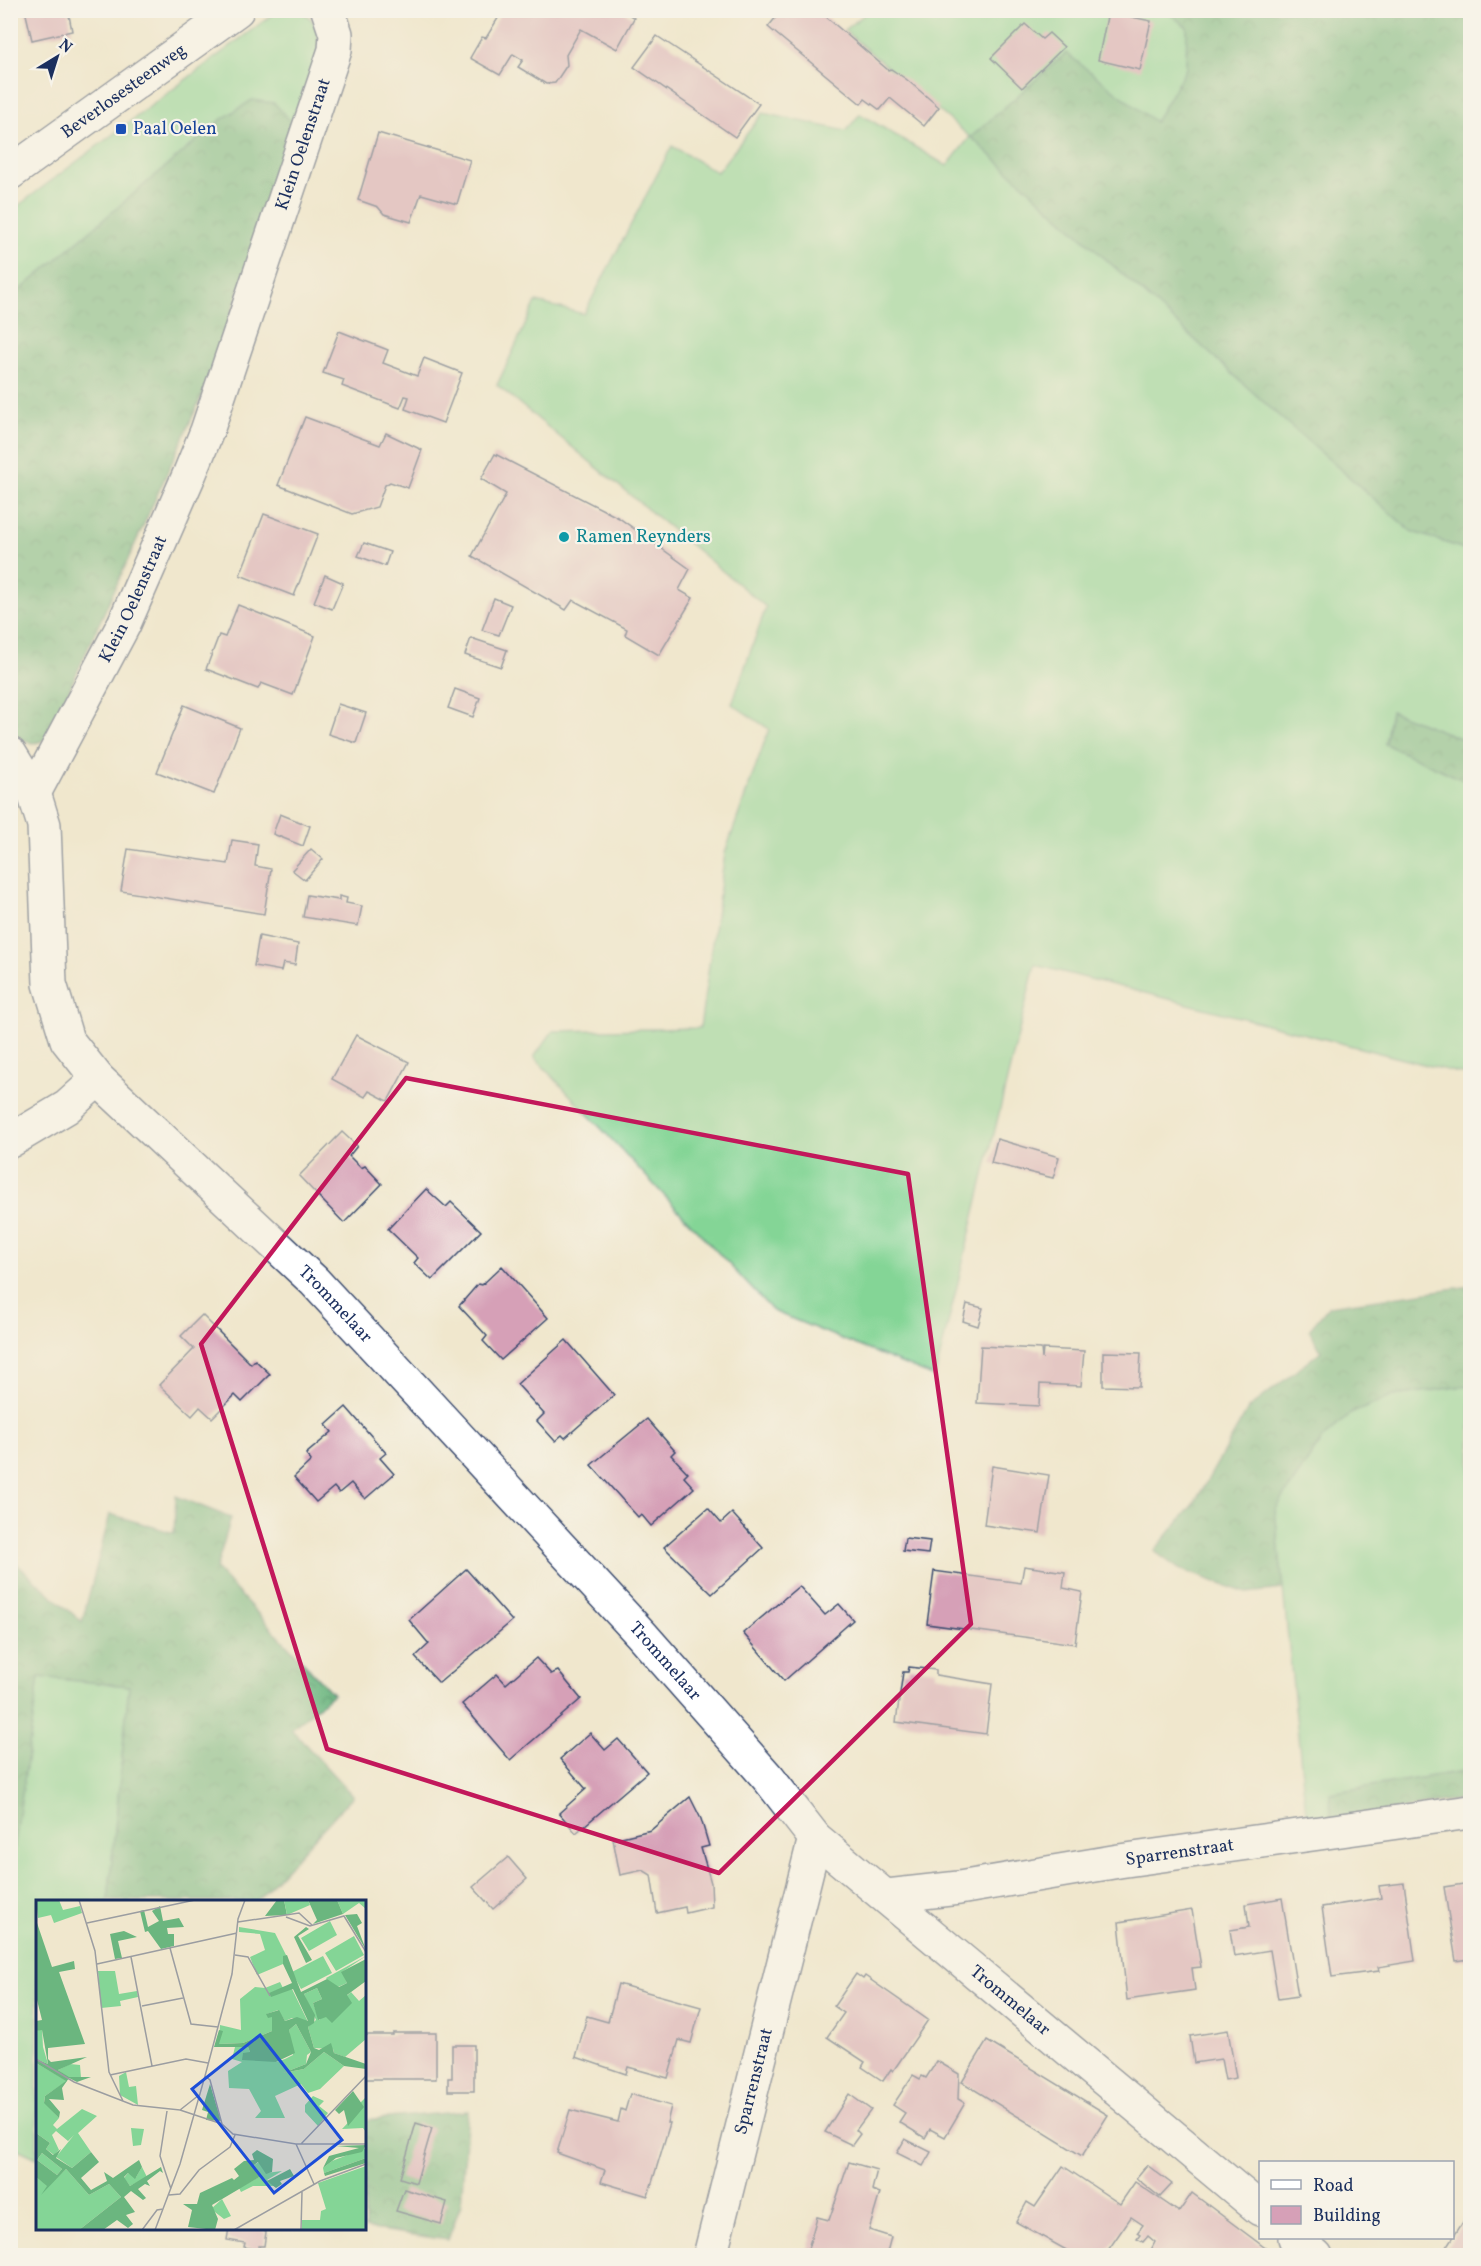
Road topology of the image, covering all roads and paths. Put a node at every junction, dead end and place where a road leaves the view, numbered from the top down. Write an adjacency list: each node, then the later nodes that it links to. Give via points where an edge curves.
1 (237, 10): 3 (street, Beverlosesteenweg)
2 (328, 10): 5 (street, Klein Oelenstraat, via 336,34 335,50 207,431 124,624)
3 (17, 160)
4 (10, 754): 5 (street)
5 (34, 793): 6 (street, via 44,825 50,984 68,1040)
6 (98, 1079): 7 (street, via 67,1107); 9 (street, Trommelaar, via 314,1281 641,1634 769,1779)
7 (10, 1141)
8 (1470, 1812): 10 (street, Sparrenstraat)
9 (815, 1838): 10 (street, Trommelaar); 13 (street, Sparrenstraat)
10 (887, 1896): 11 (street, Trommelaar)
11 (1259, 2208)
12 (1296, 2239): 14 (street)
13 (710, 2256)
14 (1316, 2256)

